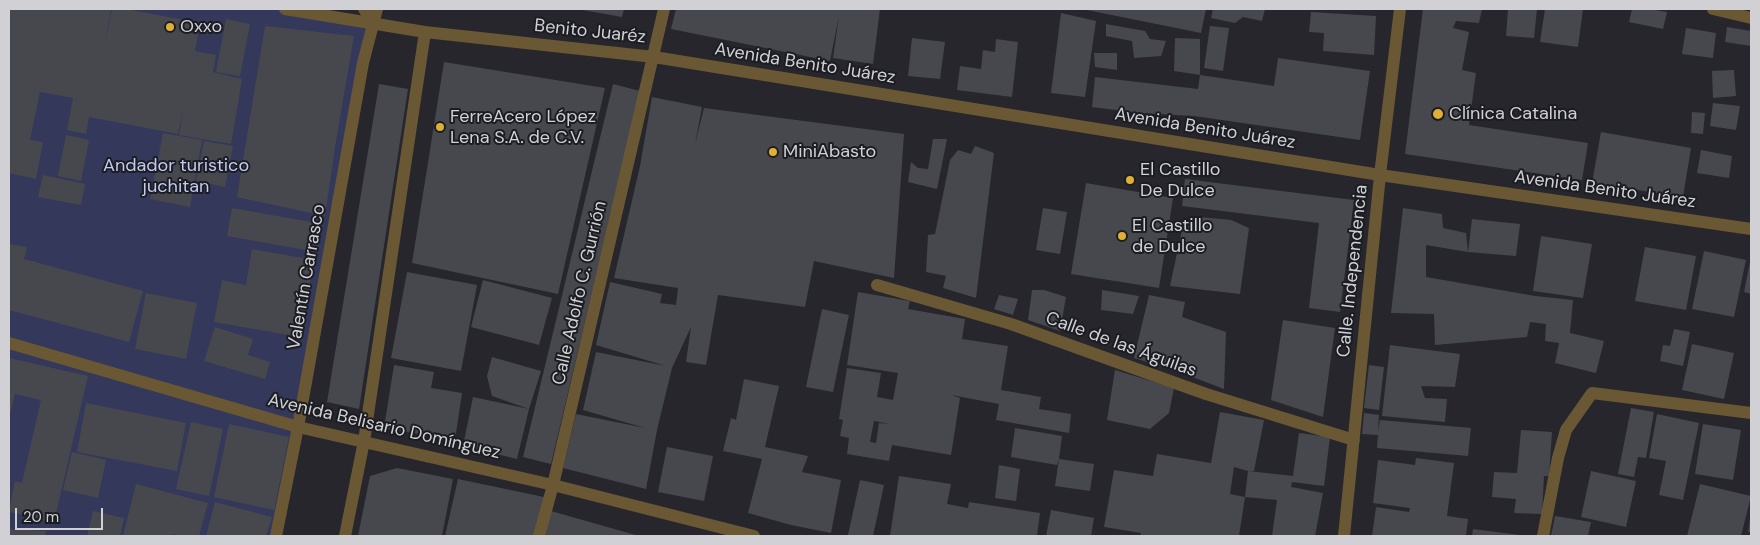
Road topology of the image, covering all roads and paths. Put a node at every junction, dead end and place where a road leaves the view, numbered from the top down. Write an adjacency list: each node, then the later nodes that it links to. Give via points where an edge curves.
1 (285, 9): 8 (street, Benito Juaréz)
2 (364, 9): 8 (street)
3 (378, 9): 8 (street, Valentín Carrasco)
4 (664, 9): 10 (street, Calle Adolfo C. Gurrión)
5 (1400, 9): 11 (street, Calle. Independencia)
6 (1713, 9): 7 (street)
7 (1751, 18)
8 (374, 24): 9 (street, Benito Juaréz); 16 (street, Valentín Carrasco, via 363,62)
9 (425, 32): 10 (street, Benito Juaréz); 18 (street)
10 (654, 57): 11 (street, Avenida Benito Juárez); 19 (street, Calle Adolfo C. Gurrión)
11 (1380, 175): 12 (street, Avenida Benito Juárez); 17 (street, Calle. Independencia)
12 (1751, 229)
13 (877, 285): 17 (street, Calle de las Águilas, via 1011,324 1206,394)
14 (9, 343): 16 (street, Avenida Belisario Domínguez)
15 (1751, 413): 25 (street, via 1592,393 1566,430)
16 (298, 427): 18 (street, Avenida Belisario Domínguez); 20 (street, Valentín Carrasco)
17 (1354, 440): 24 (street, Calle. Independencia)
18 (364, 441): 19 (street, Avenida Belisario Domínguez); 21 (street)
19 (553, 485): 22 (street, Calle Adolfo C. Gurrión); 23 (street, Avenida Belisario Domínguez)
20 (276, 536)
21 (345, 536)
22 (539, 536)
23 (754, 536)
24 (1344, 536)
25 (1543, 536)

